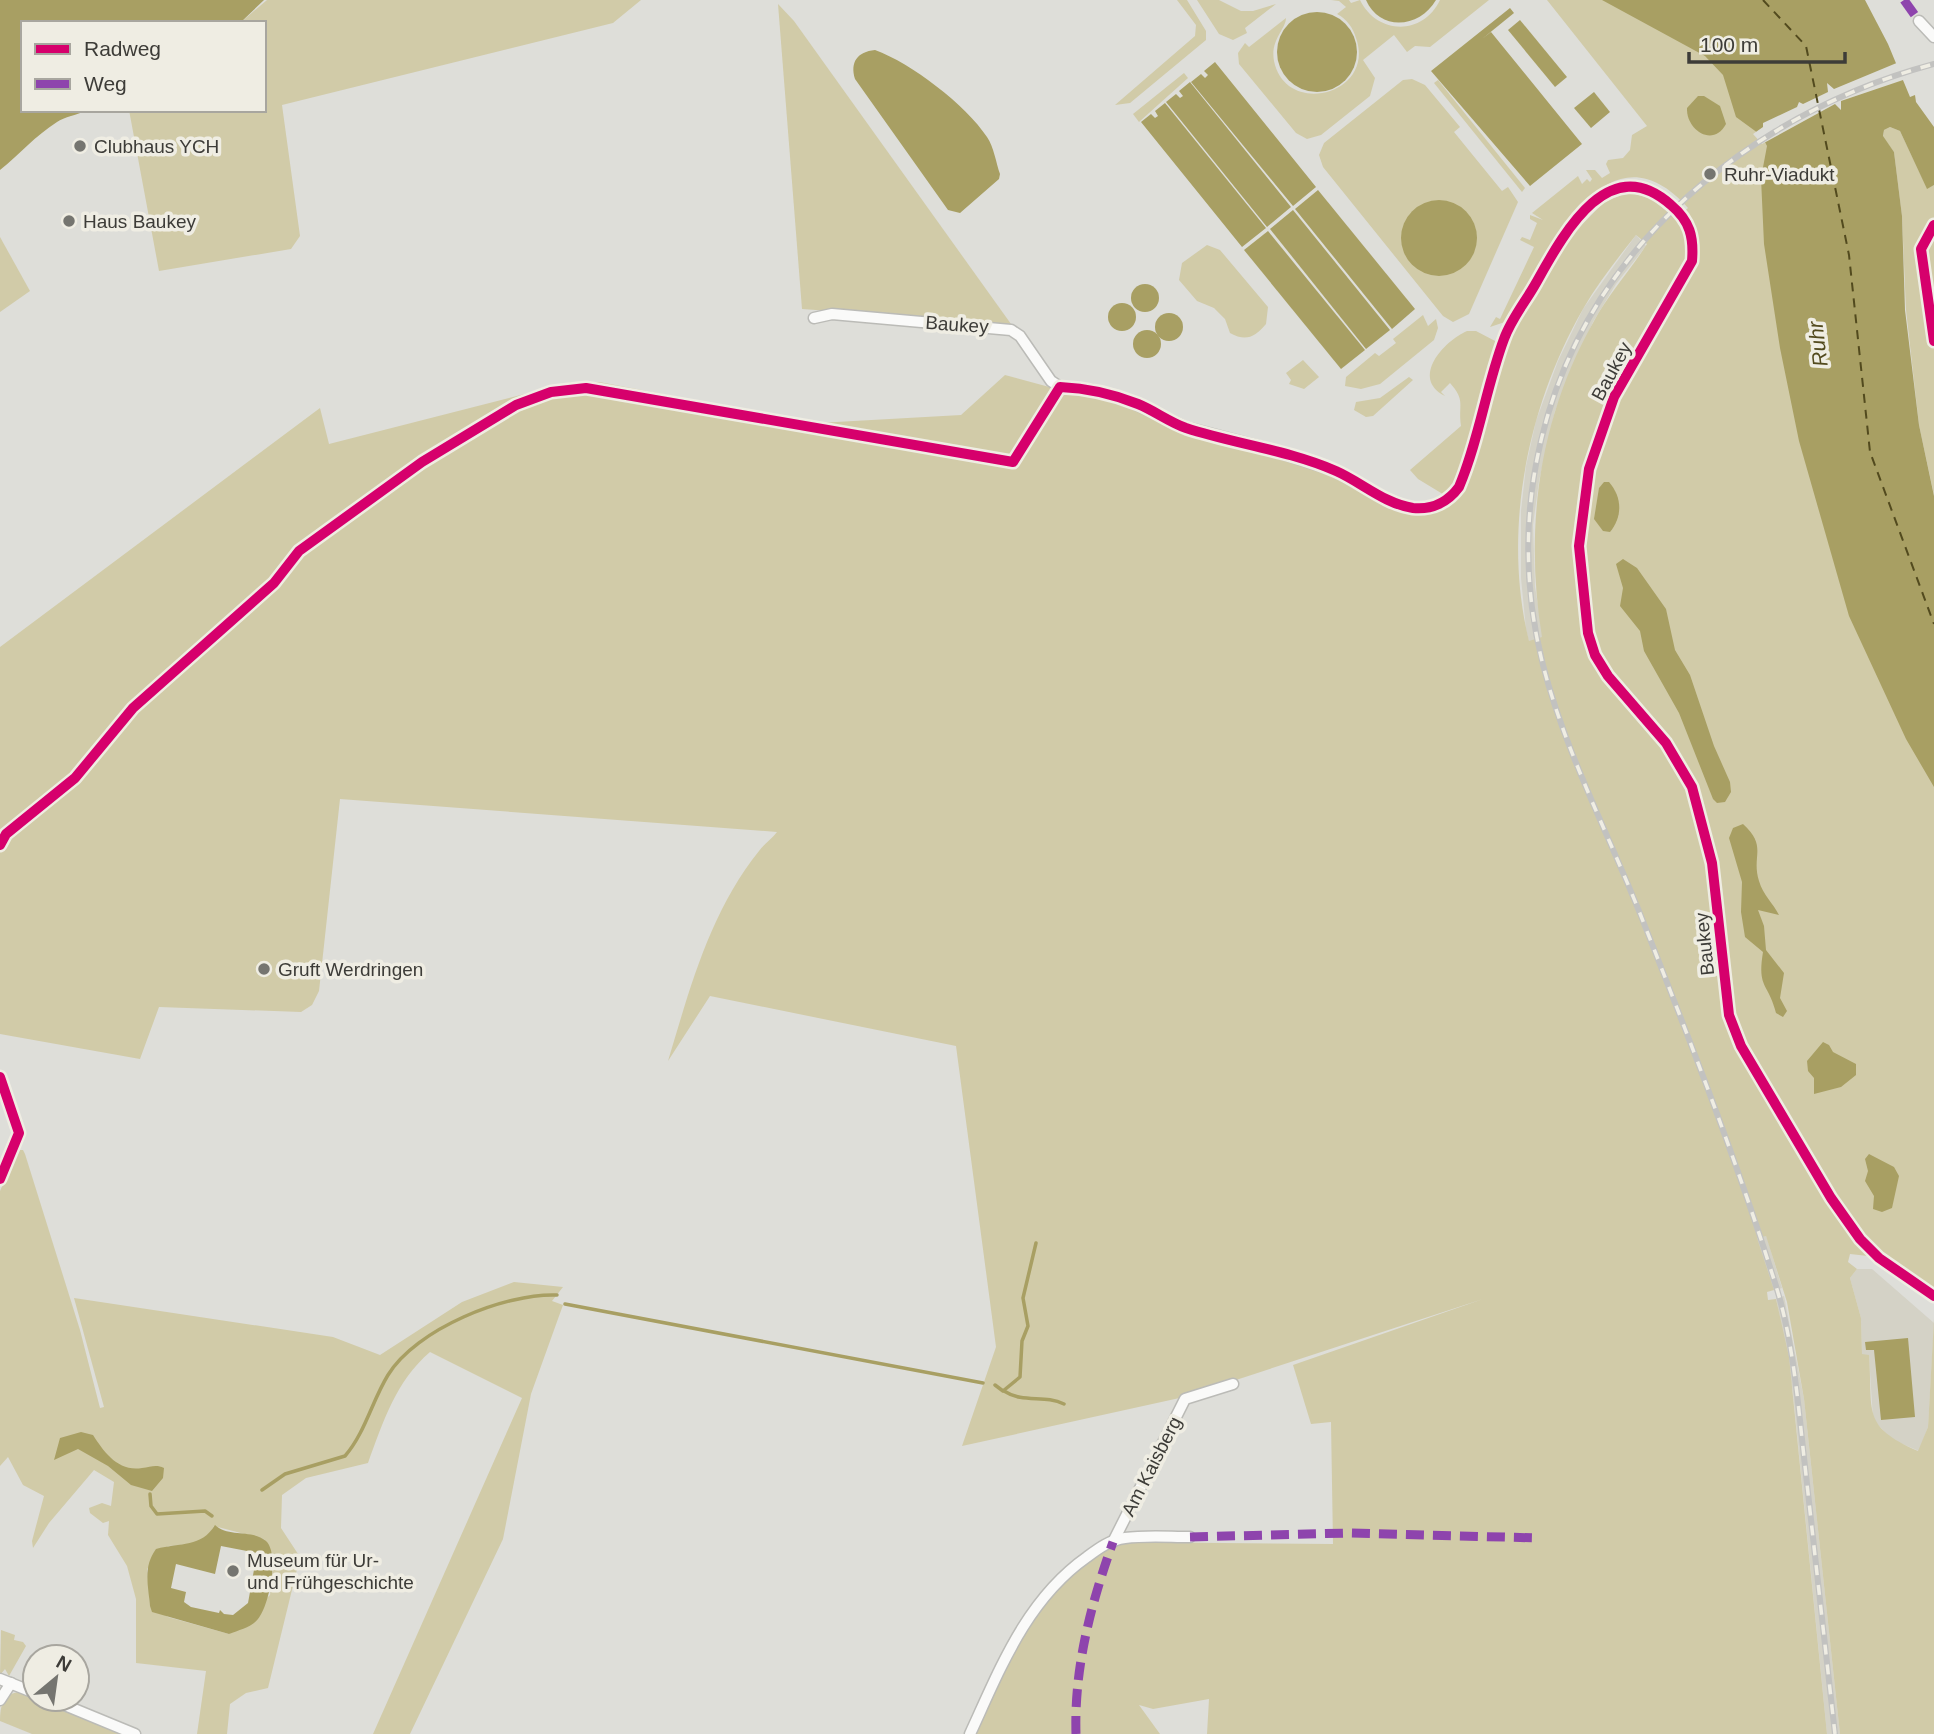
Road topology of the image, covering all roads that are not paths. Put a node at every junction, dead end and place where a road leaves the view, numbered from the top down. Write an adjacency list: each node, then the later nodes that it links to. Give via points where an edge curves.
1 (1919, 21): 2 (street)
2 (1934, 37)
3 (814, 318): 6 (street, Baukey, via 832,314 1011,330 1060,387 1092,390 1185,427 1333,470 1398,505 1433,507 1451,498 1459,487 1504,337 1570,228 1609,190 1629,185 1663,197 1690,228 1692,261 1614,397 1589,469 1579,545 1588,632 1608,676 1666,743 1692,788 1712,863 1729,1015 1741,1046 1852,1229 1879,1258)
4 (0, 1077): 5 (street, via 19,1133)
5 (0, 1179)
6 (1934, 1296)
7 (1233, 1384): 9 (street, Am Kaisberg, via 1185,1399)
8 (1190, 1537): 9 (street)
9 (1112, 1542): 16 (street, via 1072,1567 1040,1602 1005,1658)
10 (0, 1679): 11 (street)
11 (11, 1683): 12 (street); 13 (street)
12 (21, 1687)
13 (0, 1700)
14 (84, 1713): 15 (street)
15 (135, 1734)
16 (970, 1734)

